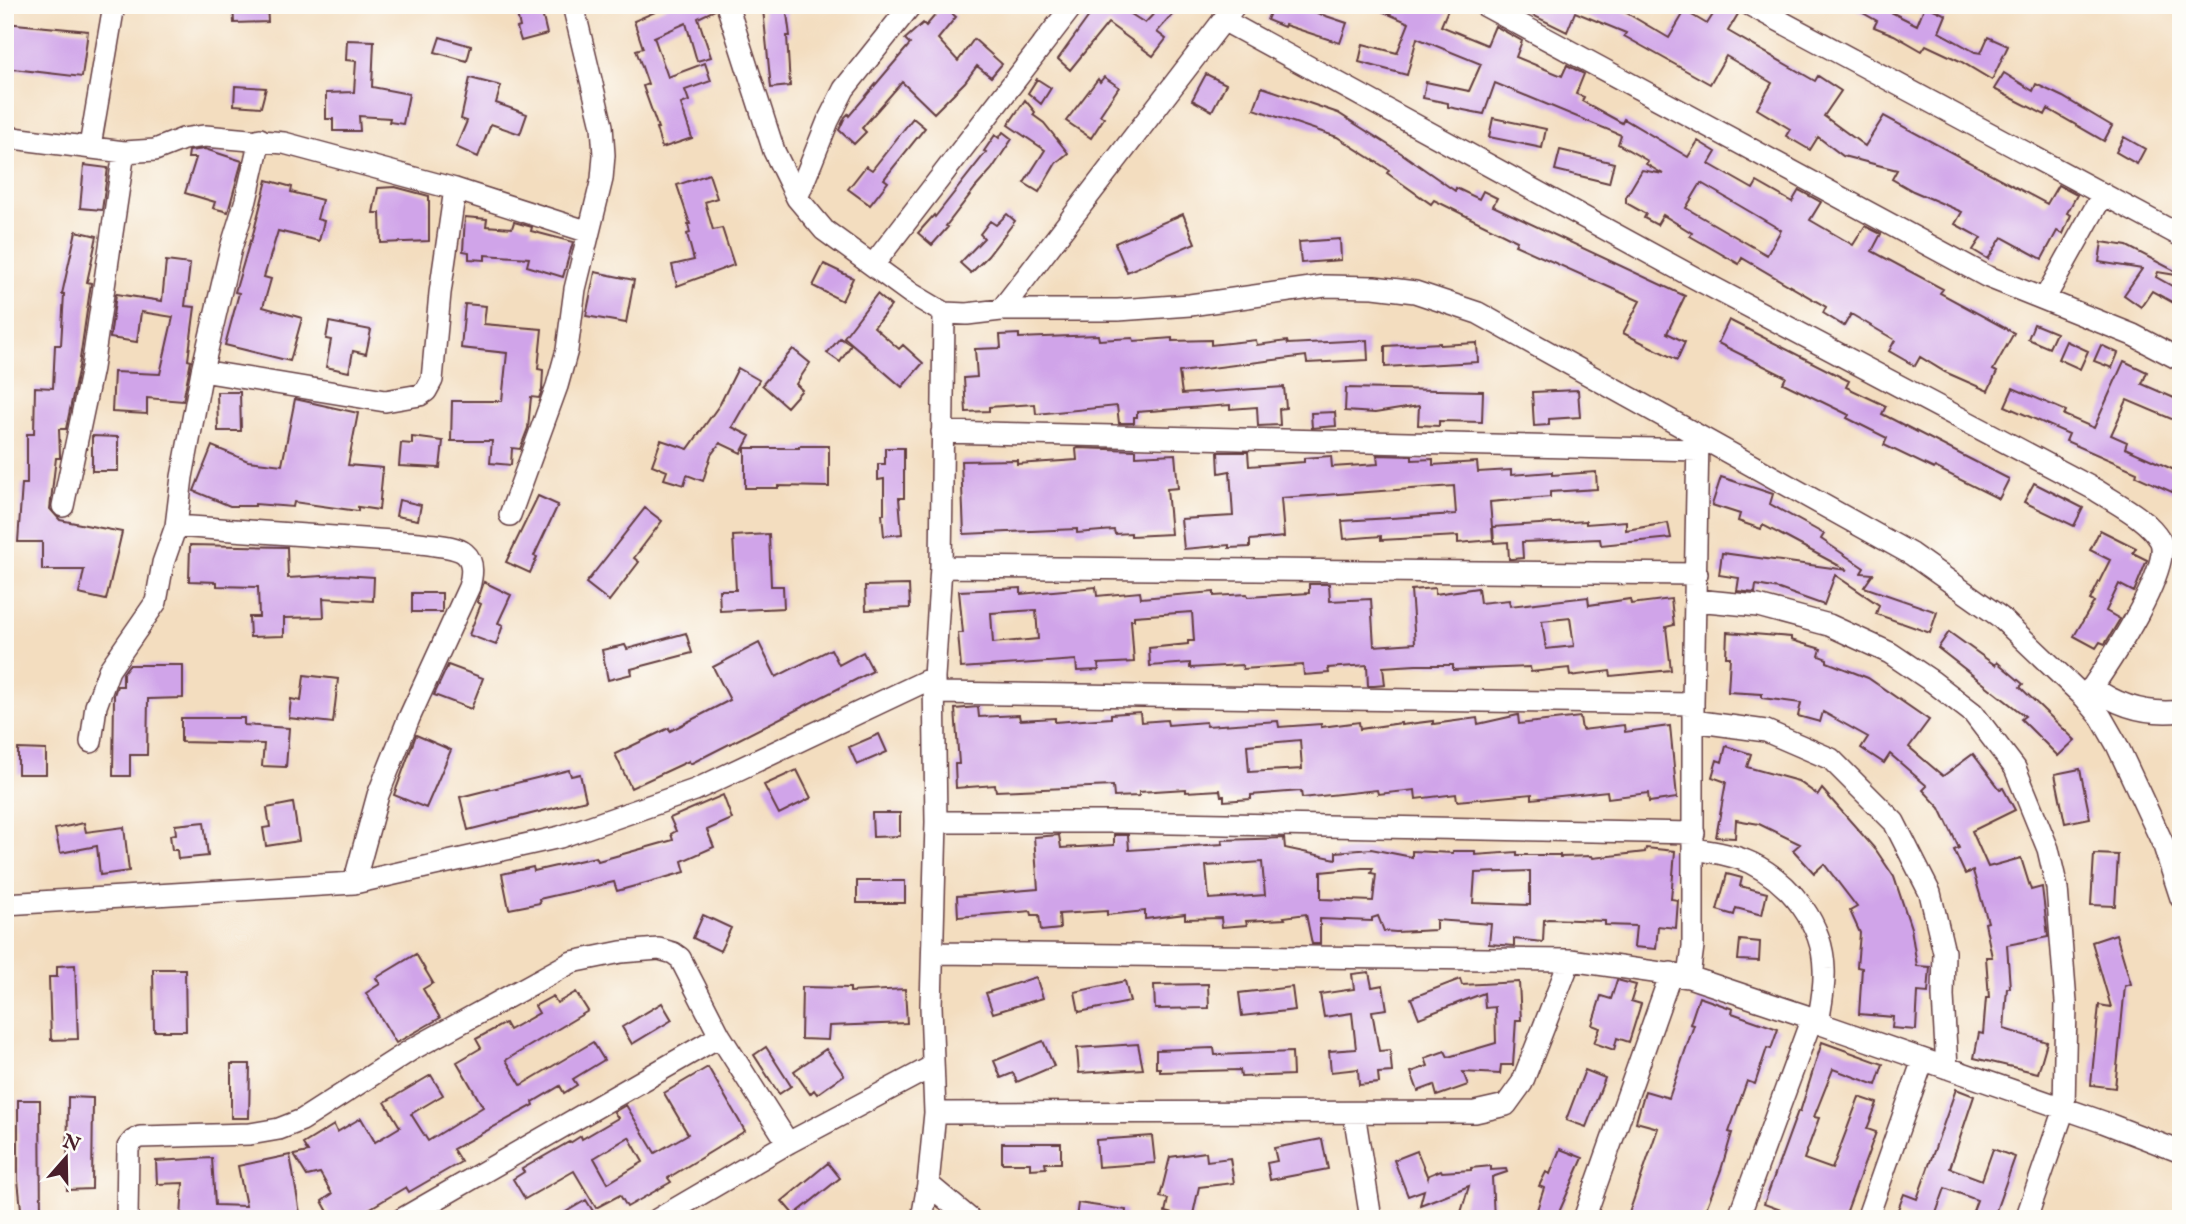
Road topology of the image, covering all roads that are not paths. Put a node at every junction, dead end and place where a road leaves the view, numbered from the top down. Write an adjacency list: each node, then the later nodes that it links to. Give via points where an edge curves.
1 (114, 5): 11 (street)
2 (572, 5): 16 (street, via 604,155)
3 (727, 5): 15 (street, via 774,151)
4 (911, 5): 15 (street, via 844,89)
5 (1073, 5): 18 (street)
6 (1484, 5): 19 (street, via 1986,276)
7 (1750, 5): 14 (street)
8 (1229, 13): 20 (street); 33 (street, via 1695,278 2096,490 2150,526 2162,542 2163,560 2129,631)
9 (5, 136): 11 (street)
10 (260, 139): 12 (street, via 205,136 155,150); 13 (street); 23 (street)
11 (90, 146): 12 (street)
12 (124, 152): 26 (street, via 92,368)
13 (455, 189): 16 (street); 23 (street, via 432,380 420,396 384,401)
14 (2103, 194): 17 (street); 19 (street)
15 (797, 198): 18 (street, via 824,230)
16 (589, 232): 27 (street, via 557,386)
17 (2181, 236)
18 (873, 265): 21 (street)
19 (2046, 298): 22 (street)
20 (1001, 310): 21 (street); 25 (street, via 1189,305 1325,286 1415,292 1478,313)
21 (944, 313): 24 (street)
22 (2181, 360)
23 (202, 371): 28 (street)
24 (942, 432): 25 (street); 29 (street)
25 (1698, 443): 30 (street); 33 (street, via 1911,554 2000,617)
26 (63, 506)
27 (510, 515)
28 (176, 526): 36 (street, via 156,602 108,670); 39 (street, via 419,543 468,555 473,565 469,587 378,795)
29 (942, 567): 30 (street); 32 (street)
30 (1696, 574): 31 (street)
31 (1696, 600): 35 (street); 50 (street, via 1758,606 1829,625 1890,653 1973,713 2015,768 2048,849 2057,888 2066,1002)
32 (935, 685): 35 (street); 37 (street); 39 (street, via 695,790 560,837)
33 (2089, 693): 34 (street, via 2141,710); 40 (street, via 2164,846)
34 (2181, 711)
35 (1693, 712): 38 (street); 49 (street, via 1766,731 1831,760 1894,822 1930,892 1944,953)
36 (91, 742)
37 (936, 822): 38 (street, via 1117,822); 42 (street)
38 (1694, 841): 44 (street, via 1693,946); 45 (street, via 1777,878 1811,919 1824,968)
39 (355, 883): 41 (street)
40 (2181, 898)
41 (5, 904)
42 (934, 953): 43 (street); 48 (street)
43 (1570, 960): 44 (street); 52 (street, via 1522,1083 1506,1105 1475,1112)
44 (1680, 975): 45 (street); 62 (street)
45 (1815, 1020): 47 (street); 63 (street)
46 (720, 1036): 53 (street); 56 (street, via 680,958 673,953 659,949 621,952 572,962 411,1050 302,1120 250,1134 132,1141 128,1147); 57 (street)
47 (1923, 1060): 49 (street); 64 (street)
48 (933, 1066): 51 (street); 53 (street)
49 (1947, 1068): 50 (street)
50 (2064, 1109): 54 (street); 65 (street)
51 (935, 1113): 52 (street); 55 (street)
52 (1354, 1113): 61 (street)
53 (788, 1143): 58 (street)
54 (2181, 1152)
55 (928, 1184): 59 (street); 60 (street)
56 (127, 1219)
57 (402, 1219)
58 (658, 1219)
59 (922, 1219)
60 (970, 1219)
61 (1371, 1219)
62 (1584, 1219)
63 (1738, 1219)
64 (1867, 1219)
65 (2026, 1219)

